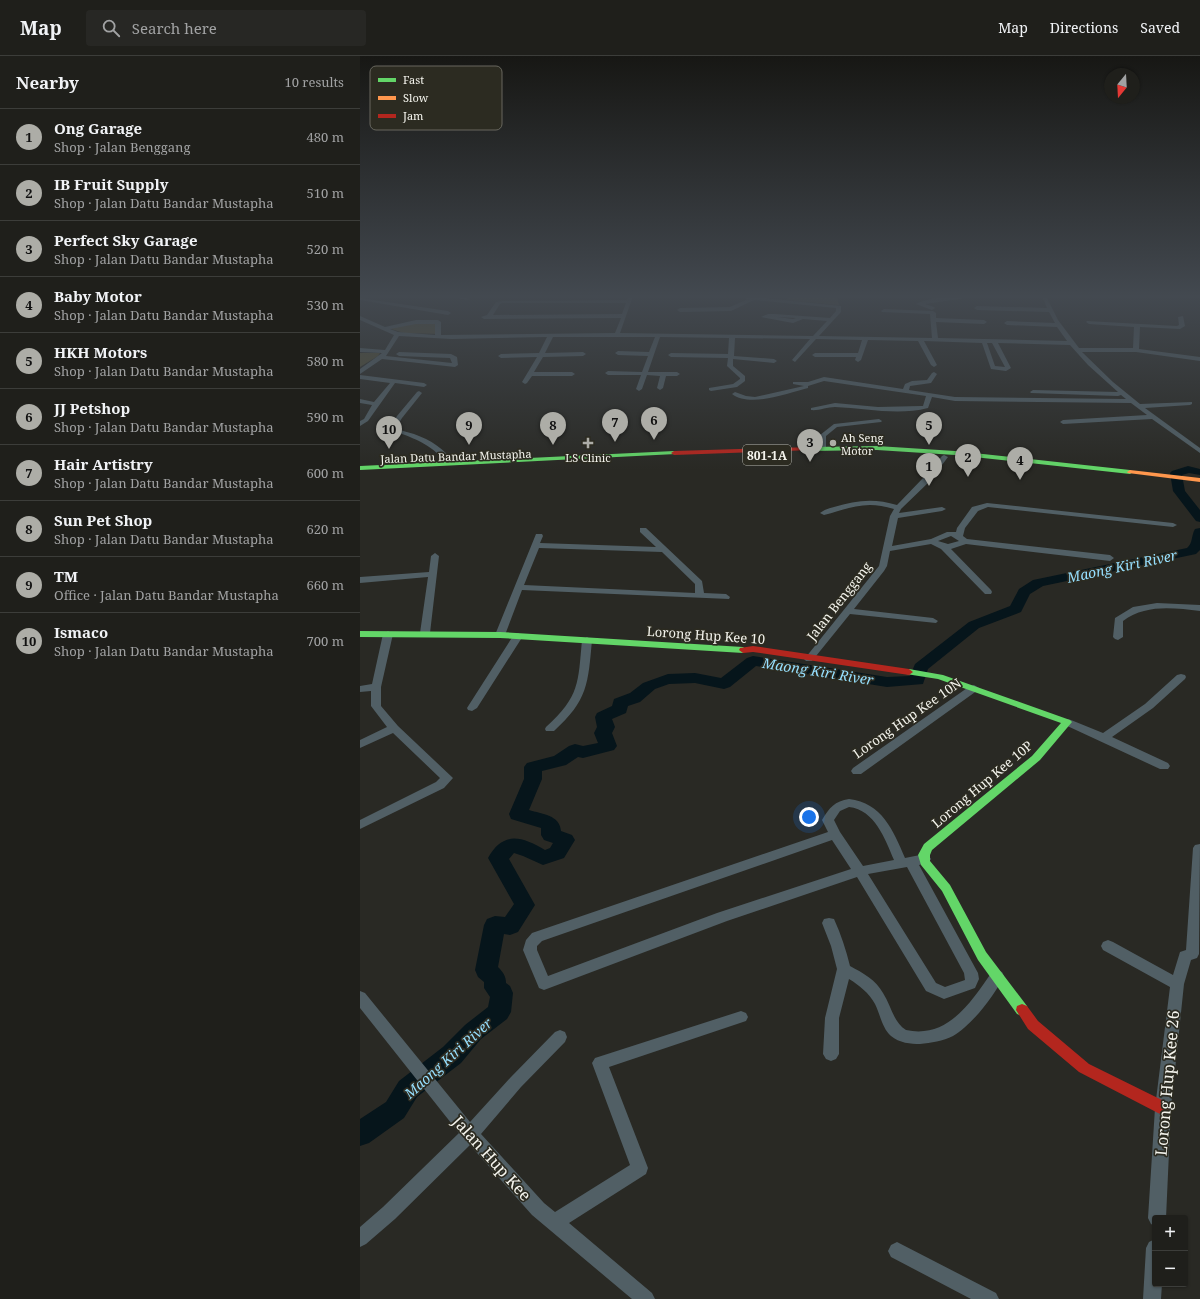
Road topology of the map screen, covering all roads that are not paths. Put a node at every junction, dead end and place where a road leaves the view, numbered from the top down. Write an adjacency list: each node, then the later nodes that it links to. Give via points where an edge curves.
1 (385, 354): 16 (street)
2 (416, 354): 18 (street); 18 (street, via 451,356 456,364)
3 (542, 354): 14 (street); 25 (street)
4 (651, 354): 24 (street)
5 (800, 354): 19 (street)
6 (859, 354): 13 (street, via 858,357)
7 (928, 354): 21 (street)
8 (988, 354): 9 (street, via 993,368 1008,368)
9 (1001, 354)
10 (1082, 354): 43 (street)
11 (1164, 354): 17 (street)
12 (671, 355): 15 (street)
13 (815, 355)
14 (501, 356)
15 (731, 356): 20 (street); 38 (street, via 730,366 744,380 735,386)
16 (382, 357): 18 (street); 22 (street)
17 (1200, 359)
18 (410, 360)
19 (795, 360)
20 (774, 361)
21 (934, 365)
22 (360, 372)
23 (608, 373): 24 (street)
24 (644, 373): 27 (street); 37 (street)
25 (529, 374): 26 (street); 33 (street)
26 (572, 374)
27 (663, 374): 28 (street); 36 (street)
28 (677, 374)
29 (934, 374): 39 (street, via 929,382 907,385)
30 (360, 376): 31 (street)
31 (394, 381): 35 (street); 48 (street)
32 (816, 381): 34 (street, via 808,384); 39 (street, via 830,380); 42 (street, via 804,388 756,399)
33 (525, 382)
34 (794, 383)
35 (424, 385)
36 (660, 388)
37 (638, 389)
38 (711, 389)
39 (906, 392): 44 (street)
40 (1033, 392): 43 (street)
41 (419, 393): 60 (street, via 392,428 432,444)
42 (735, 394)
43 (1124, 394): 46 (street)
44 (929, 396): 46 (street, via 968,400); 50 (street, via 926,406 921,408 873,409 832,405)
45 (360, 401): 48 (street)
46 (1133, 401): 49 (street)
47 (1190, 402): 49 (street)
48 (376, 404): 52 (street)
49 (1139, 406): 53 (street)
50 (813, 409)
51 (360, 411): 52 (street)
52 (369, 414): 56 (street)
53 (1153, 417): 55 (street); 58 (street)
54 (879, 421): 57 (street, via 832,426 823,435)
55 (1063, 422)
56 (360, 424)
57 (824, 448): 60 (main road, Jalan Datu Bandar Mustapha); 63 (main road, Jalan Datu Bandar Mustapha, via 877,448 955,453)
58 (1200, 451)
59 (944, 457): 62 (main road, Jalan Datu Bandar Mustapha / 801-1A, via 770,455); 63 (main road, Jalan Datu Bandar Mustapha / 801-1A); 68 (street)
60 (451, 464): 61 (main road, Jalan Datu Bandar Mustapha)
61 (360, 468)
62 (360, 472)
63 (1171, 479): 65 (main road, Jalan Datu Bandar Mustapha / 801-1A)
64 (1200, 480): 65 (main road, Jalan Datu Bandar Mustapha)
65 (1183, 481): 66 (main road, Jalan Datu Bandar Mustapha / 801-1A)
66 (1200, 485)
67 (942, 509): 68 (street)
68 (896, 512): 69 (street, via 876,502 854,503); 79 (street, Jalan Benggang)
69 (824, 513)
70 (1173, 526): 71 (street, via 987,505 975,508)
71 (961, 528): 73 (street); 75 (street)
72 (642, 530): 80 (street)
73 (950, 534): 75 (street); 76 (street)
74 (539, 536): 77 (street)
75 (961, 539): 78 (street, via 961,543); 82 (street)
76 (934, 542): 78 (street); 79 (street)
77 (535, 545): 80 (street); 85 (street)
78 (945, 548): 86 (street)
79 (887, 549): 90 (street, Jalan Benggang, via 880,571)
80 (664, 550): 87 (street, via 699,583)
81 (435, 556): 83 (street)
82 (1110, 558)
83 (432, 574): 84 (street); 92 (street)
84 (360, 580)
85 (519, 587): 87 (street); 95 (street)
86 (988, 592)
87 (700, 596): 88 (street)
88 (726, 597)
89 (1200, 608): 97 (street, via 1150,606 1126,613 1118,620)
90 (849, 611): 91 (street); 99 (street, Jalan Benggang)
91 (933, 621)
92 (425, 633): 94 (main road, Lorong Hup Kee 10); 95 (main road, Lorong Hup Kee 10)
93 (360, 634): 94 (main road, Lorong Hup Kee 10)
94 (388, 634): 101 (street)
95 (500, 635): 96 (main road, Lorong Hup Kee 10)
96 (518, 636): 98 (main road, Lorong Hup Kee 10); 104 (street)
97 (1118, 637)
98 (587, 640): 99 (main road, Lorong Hup Kee 10, via 734,650 753,649); 107 (street, via 583,675 577,698)
99 (809, 659): 102 (main road, Lorong Hup Kee 10, via 932,676)
100 (1181, 677): 108 (street, via 1149,706)
101 (376, 687): 103 (street); 106 (street, via 376,706)
102 (974, 688): 105 (main road, Lorong Hup Kee 10); 111 (street, Lorong Hup Kee 10N)
103 (360, 689)
104 (472, 708)
105 (1067, 722): 108 (street); 115 (main road, Lorong Hup Kee 10P, via 1036,758)
106 (394, 728): 109 (street); 112 (street, via 447,778 440,785)
107 (550, 729)
108 (1104, 738): 110 (street)
109 (360, 744)
110 (1164, 766)
111 (857, 771)
112 (360, 825)
113 (835, 834): 116 (street, via 828,820 835,808 844,804 863,805 887,830); 117 (street); 117 (street, via 540,936 530,944 530,950 544,984 722,918)
114 (1199, 848): 120 (street)
115 (926, 853): 116 (street); 121 (main road)
116 (906, 862): 117 (street); 122 (street)
117 (860, 871): 122 (street, via 930,987 944,993 970,984 971,974)
118 (829, 923): 123 (street)
119 (1108, 946): 125 (street)
120 (1196, 955): 125 (street, Lorong Hup Kee 26, via 1185,956)
121 (982, 956): 122 (street); 124 (main road)
122 (965, 962)
123 (844, 969): 124 (street, via 869,984 895,1030 913,1038 950,1030 980,1001); 129 (street, via 832,1018)
124 (997, 976): 130 (main road, via 1033,1025 1084,1068)
125 (1177, 984): 130 (street, Lorong Hup Kee 26)
126 (360, 997): 131 (street, Jalan Hup Kee, via 428,1085)
127 (741, 1017): 133 (street, via 600,1063 640,1168)
128 (560, 1037): 131 (street)
129 (831, 1054)
130 (1163, 1108): 132 (street, Lorong Hup Kee 26)
131 (470, 1134): 133 (street, Jalan Hup Kee, via 538,1209); 134 (street)
132 (1157, 1215)
133 (555, 1222): 137 (street, Jalan Hup Kee)
134 (360, 1238)
135 (897, 1251): 138 (street)
136 (1155, 1251): 139 (street)
137 (646, 1299)
138 (990, 1299)
139 (1152, 1299)

